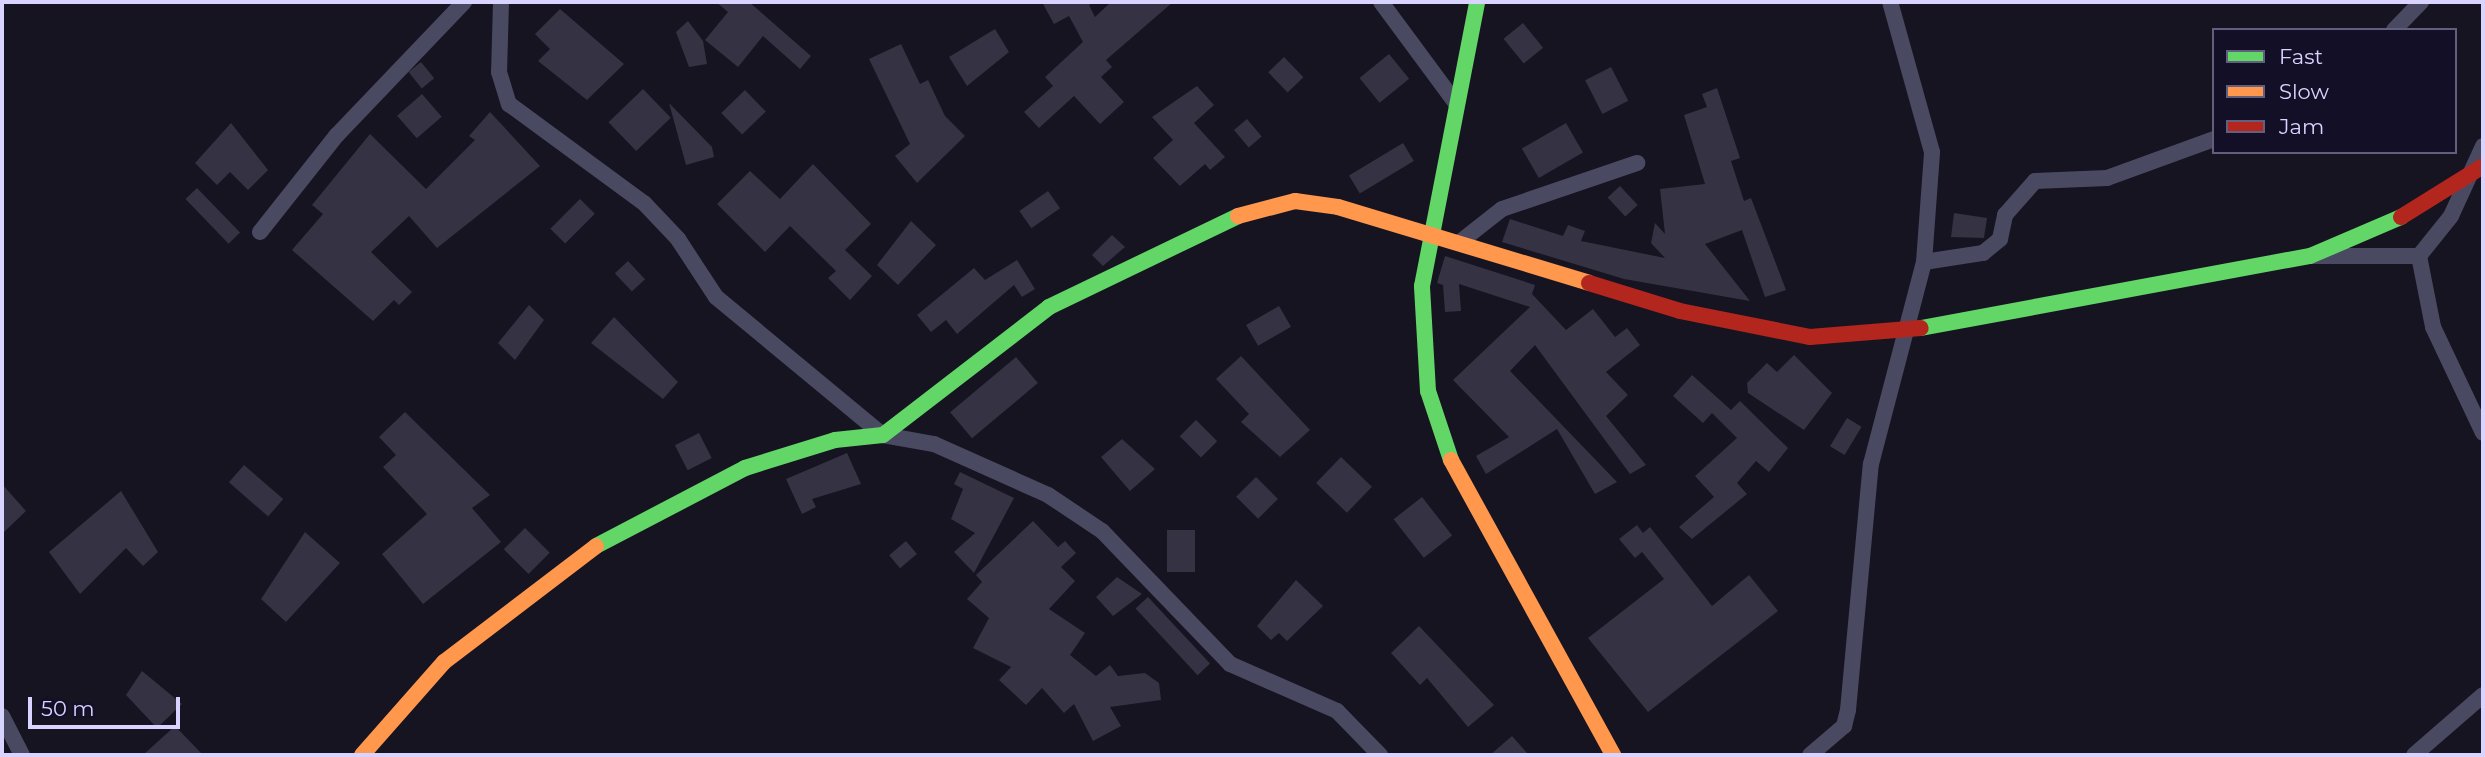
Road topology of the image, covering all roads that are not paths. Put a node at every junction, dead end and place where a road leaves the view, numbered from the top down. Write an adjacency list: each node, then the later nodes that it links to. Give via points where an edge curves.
1 (464, 2): 13 (street, via 337,135)
2 (501, 2): 21 (street, via 499,72 509,104 643,203 678,239 716,297)
3 (1381, 2): 8 (street)
4 (1476, 2): 8 (street)
5 (1890, 2): 18 (street, via 1933,152)
6 (2421, 2): 7 (street)
7 (2395, 28)
8 (1455, 102): 14 (street)
9 (2212, 140): 18 (street, via 2107,178 2035,181 2005,215 2000,239 1983,253)
10 (2483, 146): 12 (street)
11 (1637, 163): 15 (street, via 1502,209)
12 (2477, 169): 16 (street, via 2394,221); 17 (street, via 2451,216)
13 (260, 232)
14 (1430, 234): 15 (street); 21 (street, via 1338,206 1294,201 1245,213 1049,307); 27 (street, via 1419,326 1428,391 1450,457)
15 (1460, 242): 19 (street, via 1680,311 1811,337)
16 (2310, 256): 17 (street); 19 (street)
17 (2419, 256): 20 (street, via 2433,327)
18 (1924, 262): 19 (street)
19 (1908, 330): 28 (street, via 1871,464 1848,710 1844,726)
20 (2483, 433)
21 (883, 435): 25 (street, via 835,440 745,468 673,501 562,565 444,662); 26 (street, via 934,444 1048,495 1147,571 1230,664 1337,710)
22 (2483, 695): 29 (street)
23 (2, 716): 24 (street)
24 (22, 755)
25 (362, 755)
26 (1380, 755)
27 (1613, 755)
28 (1810, 755)
29 (2414, 755)

